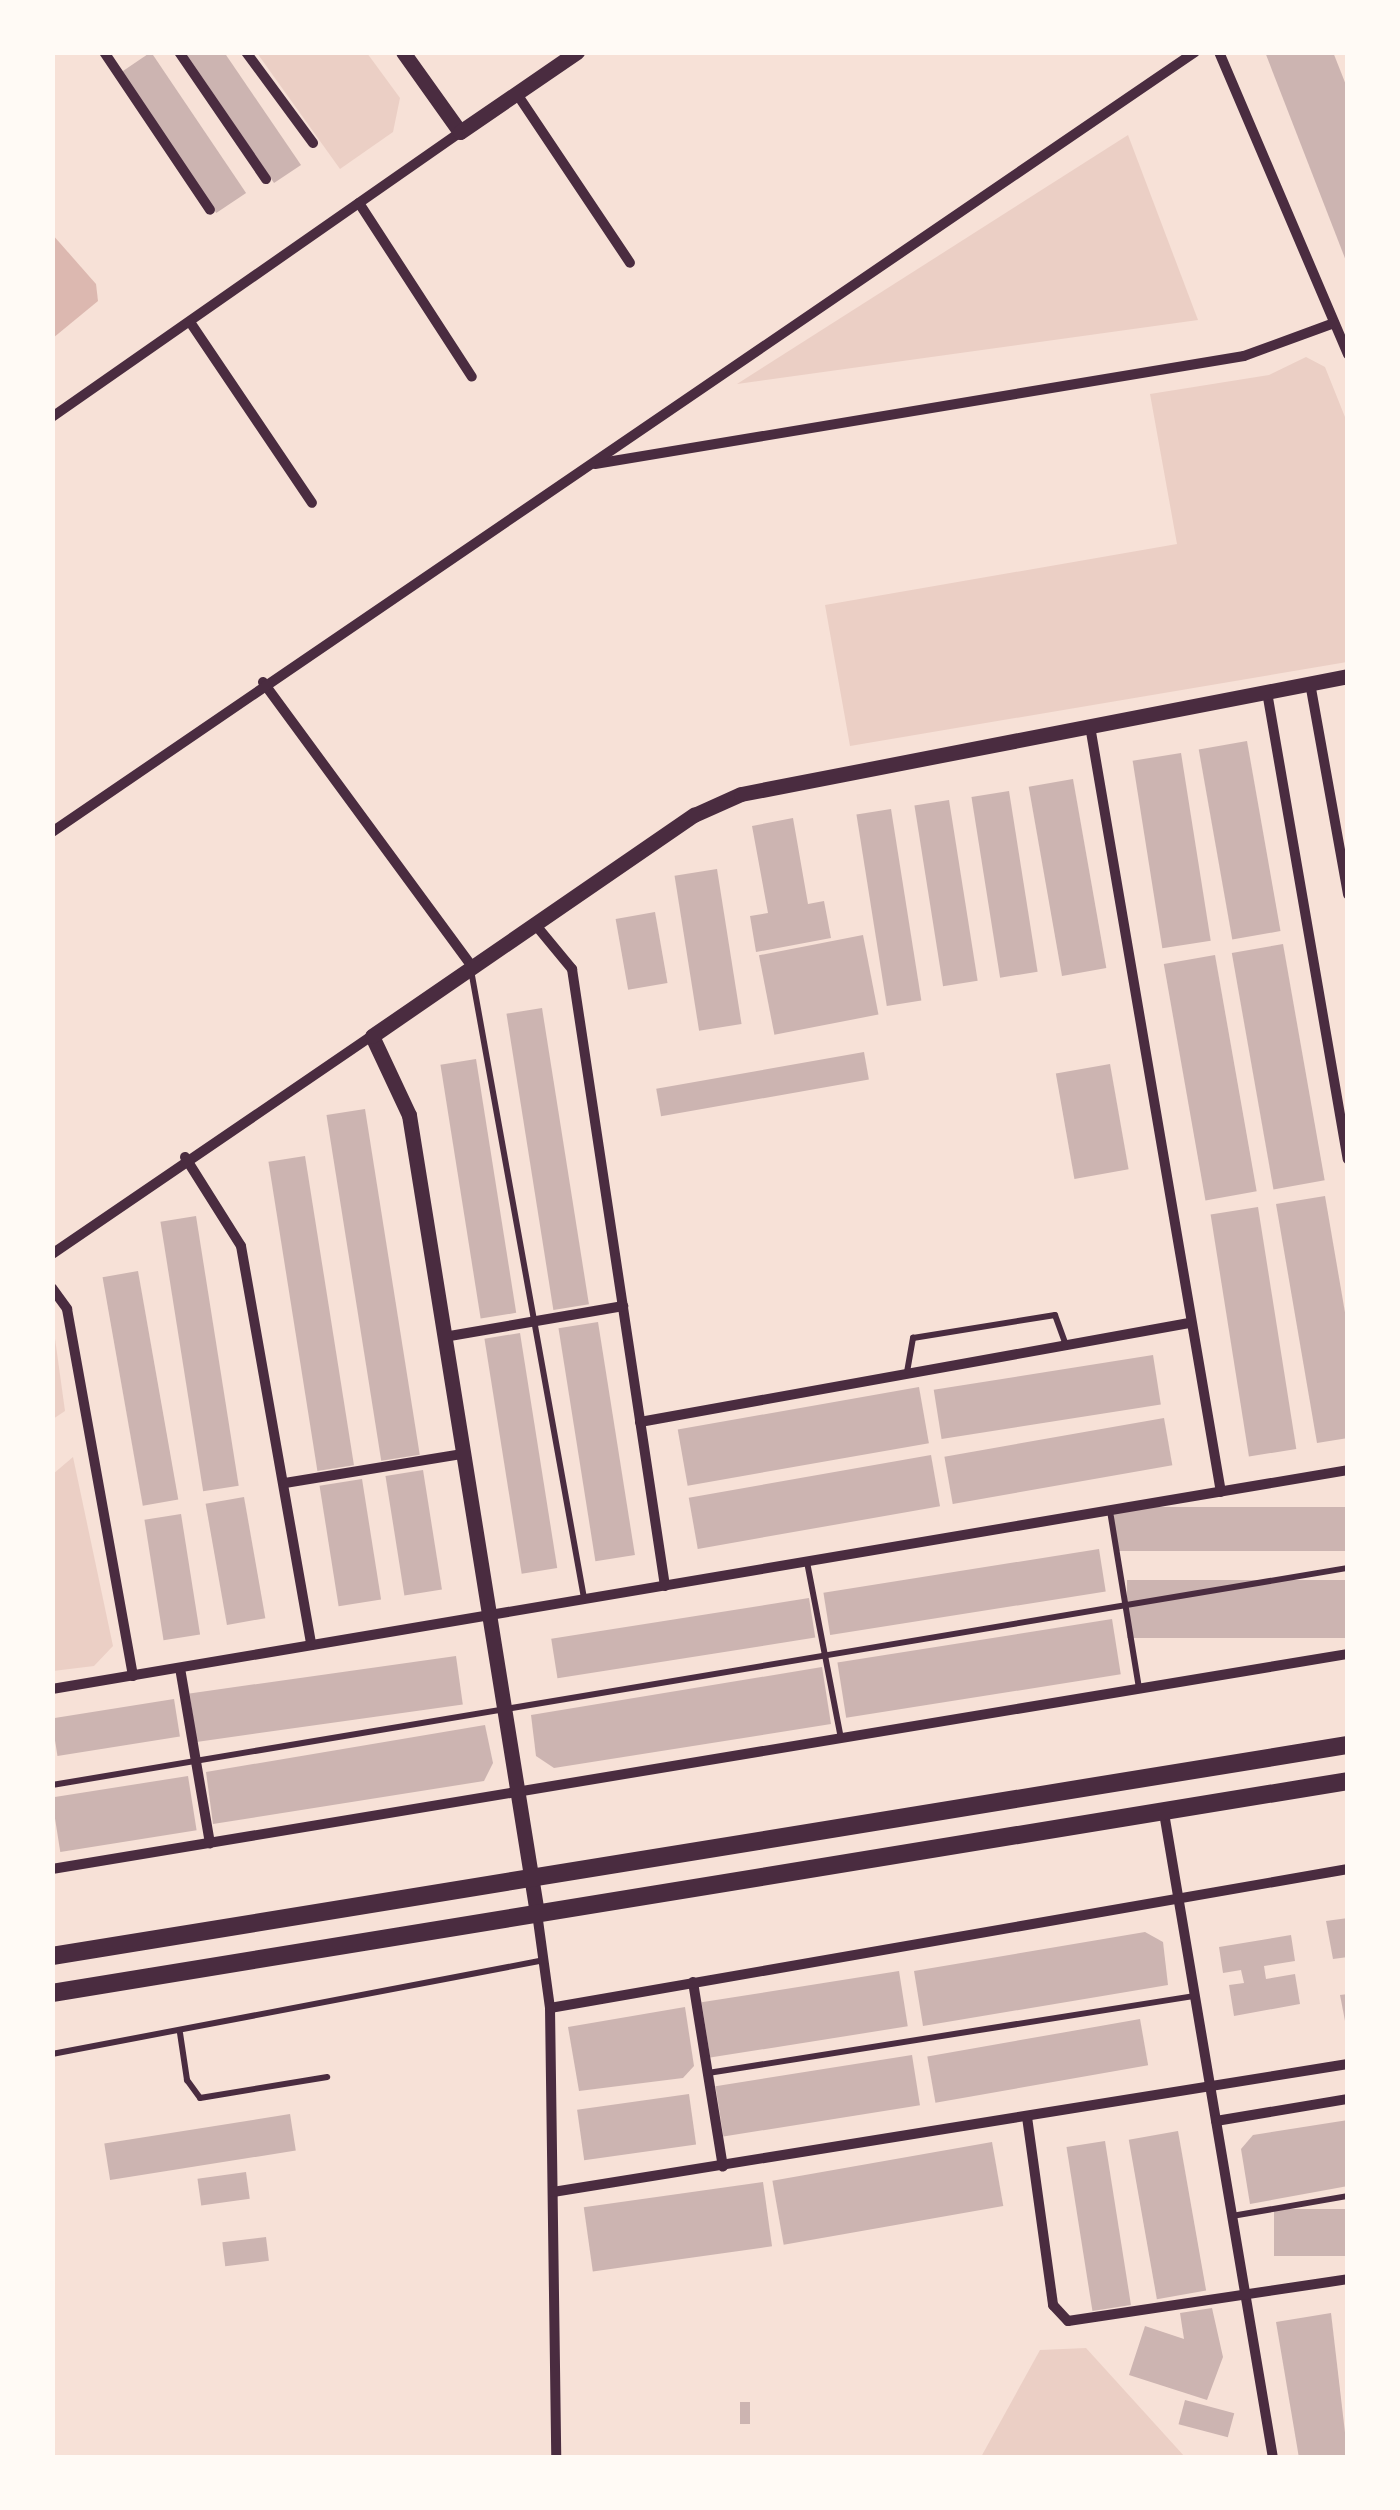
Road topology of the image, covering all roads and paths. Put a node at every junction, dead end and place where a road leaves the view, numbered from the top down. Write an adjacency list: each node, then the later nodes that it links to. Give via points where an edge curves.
1 (104, 52): 13 (street)
2 (180, 52): 11 (street)
3 (246, 52): 10 (street)
4 (403, 52): 9 (street)
5 (577, 52): 8 (street)
6 (1195, 52): 20 (street)
7 (1218, 52): 16 (street)
8 (517, 94): 9 (street); 14 (street)
9 (460, 132): 12 (street)
10 (313, 143)
11 (266, 179)
12 (358, 203): 15 (street); 18 (street)
13 (210, 210)
14 (630, 263)
15 (190, 322): 19 (street); 21 (street)
16 (1334, 322): 17 (street); 20 (street, via 1244,356)
17 (1348, 355)
18 (472, 377)
19 (52, 417)
20 (595, 464): 23 (street)
21 (312, 503)
22 (1348, 676): 24 (street)
23 (264, 682): 27 (street); 30 (street)
24 (1310, 683): 25 (street); 28 (street)
25 (1267, 692): 26 (street); 33 (street)
26 (1090, 726): 29 (street, via 741,794 694,815); 38 (street)
27 (52, 832)
28 (1348, 895)
29 (534, 923): 30 (street); 36 (street, via 572,969)
30 (470, 964): 31 (street); 37 (lane)
31 (372, 1036): 32 (street); 39 (street, via 409,1115)
32 (185, 1157): 34 (street); 45 (street, via 240,1246)
33 (1348, 1159)
34 (52, 1254)
35 (52, 1288): 58 (street, via 67,1309)
36 (623, 1306): 37 (street); 42 (street)
37 (538, 1318): 39 (street); 51 (lane)
38 (1189, 1323): 40 (street); 46 (street)
39 (444, 1337): 43 (street)
40 (1066, 1345): 41 (street); 41 (lane, via 1055,1315 913,1338)
41 (907, 1374): 42 (street)
42 (640, 1422): 50 (street)
43 (463, 1454): 45 (street); 53 (street)
44 (1348, 1470): 46 (street)
45 (286, 1482): 54 (street)
46 (1222, 1492): 47 (street)
47 (1110, 1511): 48 (street); 52 (lane)
48 (807, 1562): 50 (street); 56 (lane)
49 (1348, 1568): 52 (lane)
50 (665, 1586): 51 (street)
51 (584, 1600): 53 (street)
52 (1125, 1606): 56 (lane); 60 (lane)
53 (489, 1616): 54 (street); 61 (street)
54 (312, 1646): 57 (street)
55 (1348, 1654): 60 (street)
56 (828, 1656): 61 (lane); 62 (lane)
57 (180, 1668): 58 (street); 64 (street)
58 (132, 1676): 59 (street)
59 (52, 1689)
60 (1139, 1689): 62 (street)
61 (504, 1710): 64 (lane); 67 (street)
62 (842, 1740): 67 (street)
63 (1348, 1745): 72 (main road)
64 (196, 1762): 66 (lane); 69 (street)
65 (1348, 1781): 68 (main road)
66 (52, 1785)
67 (518, 1794): 69 (street); 72 (street)
68 (1164, 1813): 73 (street); 74 (main road)
69 (210, 1843): 70 (street)
70 (52, 1869)
71 (1348, 1869): 73 (street)
72 (530, 1872): 74 (street); 75 (main road)
73 (1178, 1895): 77 (street); 79 (street)
74 (536, 1908): 76 (street); 78 (main road)
75 (52, 1956)
76 (543, 1960): 80 (street); 81 (lane)
77 (692, 1982): 80 (street); 84 (street)
78 (52, 1992)
79 (1195, 1996): 84 (lane); 86 (street)
80 (550, 2008): 91 (street)
81 (180, 2034): 82 (lane); 85 (lane, via 186,2080 200,2098)
82 (52, 2054)
83 (1348, 2064): 86 (street)
84 (707, 2074): 90 (street)
85 (327, 2076)
86 (1210, 2087): 88 (street); 89 (street)
87 (1348, 2099): 89 (street)
88 (1027, 2117): 90 (street); 95 (street, via 1062,2316)
89 (1216, 2121): 93 (street)
90 (722, 2168): 91 (street)
91 (553, 2192): 96 (street)
92 (1348, 2196): 93 (lane)
93 (1232, 2216): 95 (street)
94 (1348, 2280): 95 (street)
95 (1246, 2296): 97 (street)
96 (556, 2458)
97 (1273, 2458)

